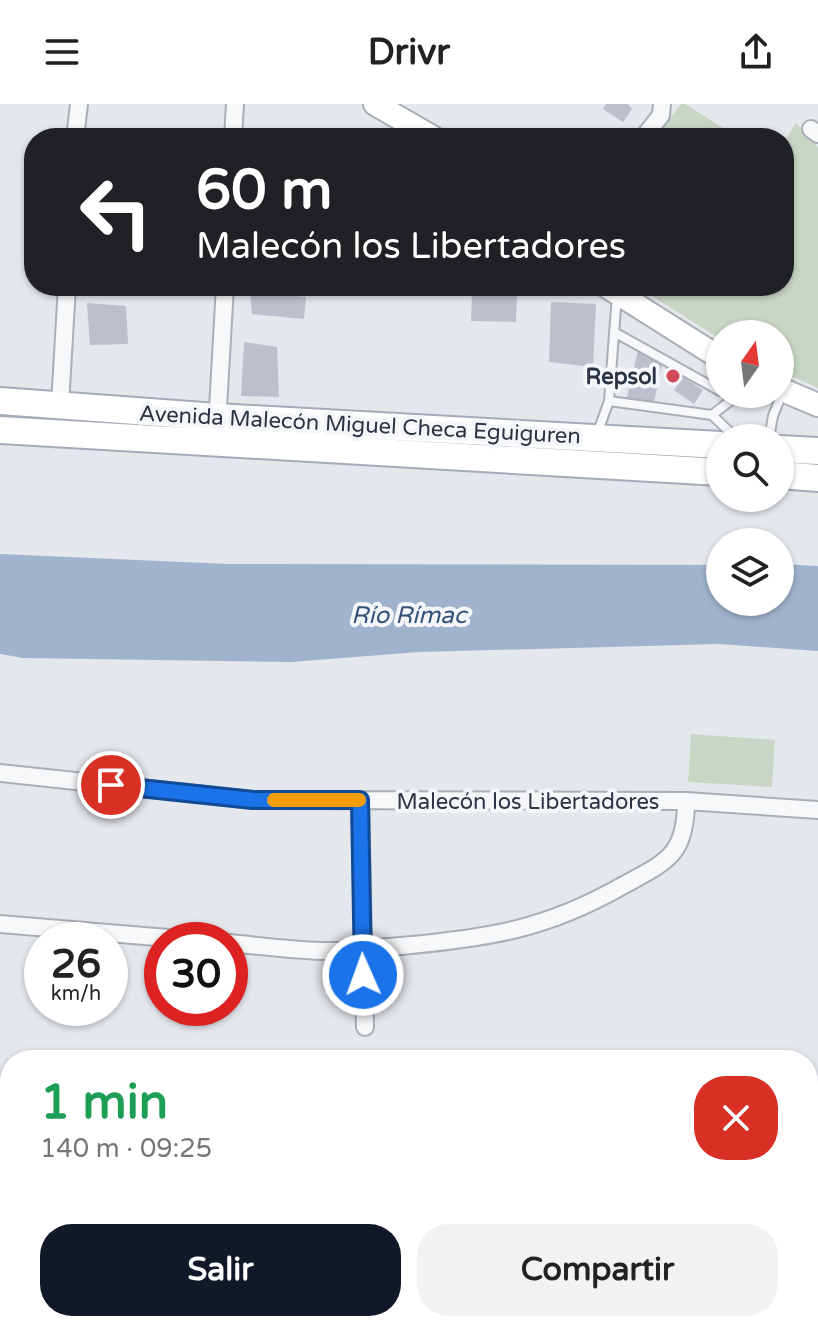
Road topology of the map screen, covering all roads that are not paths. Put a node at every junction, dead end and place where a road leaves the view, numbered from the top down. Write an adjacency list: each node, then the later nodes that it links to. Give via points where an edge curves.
1 (79, 104): 5 (street)
2 (235, 104): 6 (street)
3 (375, 104): 7 (street)
4 (662, 104): 8 (street)
5 (76, 128)
6 (234, 128)
7 (417, 128)
8 (651, 128)
9 (66, 296): 19 (street)
10 (224, 296): 23 (street)
11 (612, 296): 13 (lane)
12 (622, 296): 14 (street)
13 (614, 332): 15 (lane); 18 (lane)
14 (706, 349)
15 (706, 383)
16 (794, 395): 20 (street)
17 (0, 401): 19 (main road, Avenida Malecón Miguel Checa Eguiguren)
18 (609, 401): 22 (lane); 26 (lane)
19 (60, 405): 23 (main road, Avenida Malecón Miguel Checa Eguiguren)
20 (818, 405)
21 (719, 408): 22 (lane)
22 (712, 415): 24 (lane)
23 (217, 417): 26 (main road, Avenida Malecón Miguel Checa Eguiguren); 27 (street)
24 (721, 424)
25 (0, 430): 27 (main road, Avenida Malecón Miguel Checa Eguiguren)
26 (596, 438): 28 (main road, Avenida Malecón Miguel Checa Eguiguren)
27 (215, 444): 31 (main road, Avenida Malecón Miguel Checa Eguiguren)
28 (706, 444)
29 (794, 450): 30 (main road)
30 (818, 451)
31 (706, 471)
32 (794, 476): 33 (main road)
33 (818, 478)
34 (0, 773): 35 (street, Malecón los Libertadores, via 253,800)
35 (360, 800): 36 (street, Malecón los Libertadores); 41 (street)
36 (686, 801): 37 (street, Malecón los Libertadores); 41 (street, via 686,828 676,851 571,912 532,927 473,939)
37 (818, 810)
38 (0, 924): 39 (street)
39 (144, 936)
40 (248, 945): 41 (street)
41 (361, 949): 42 (street)
42 (365, 1027)

